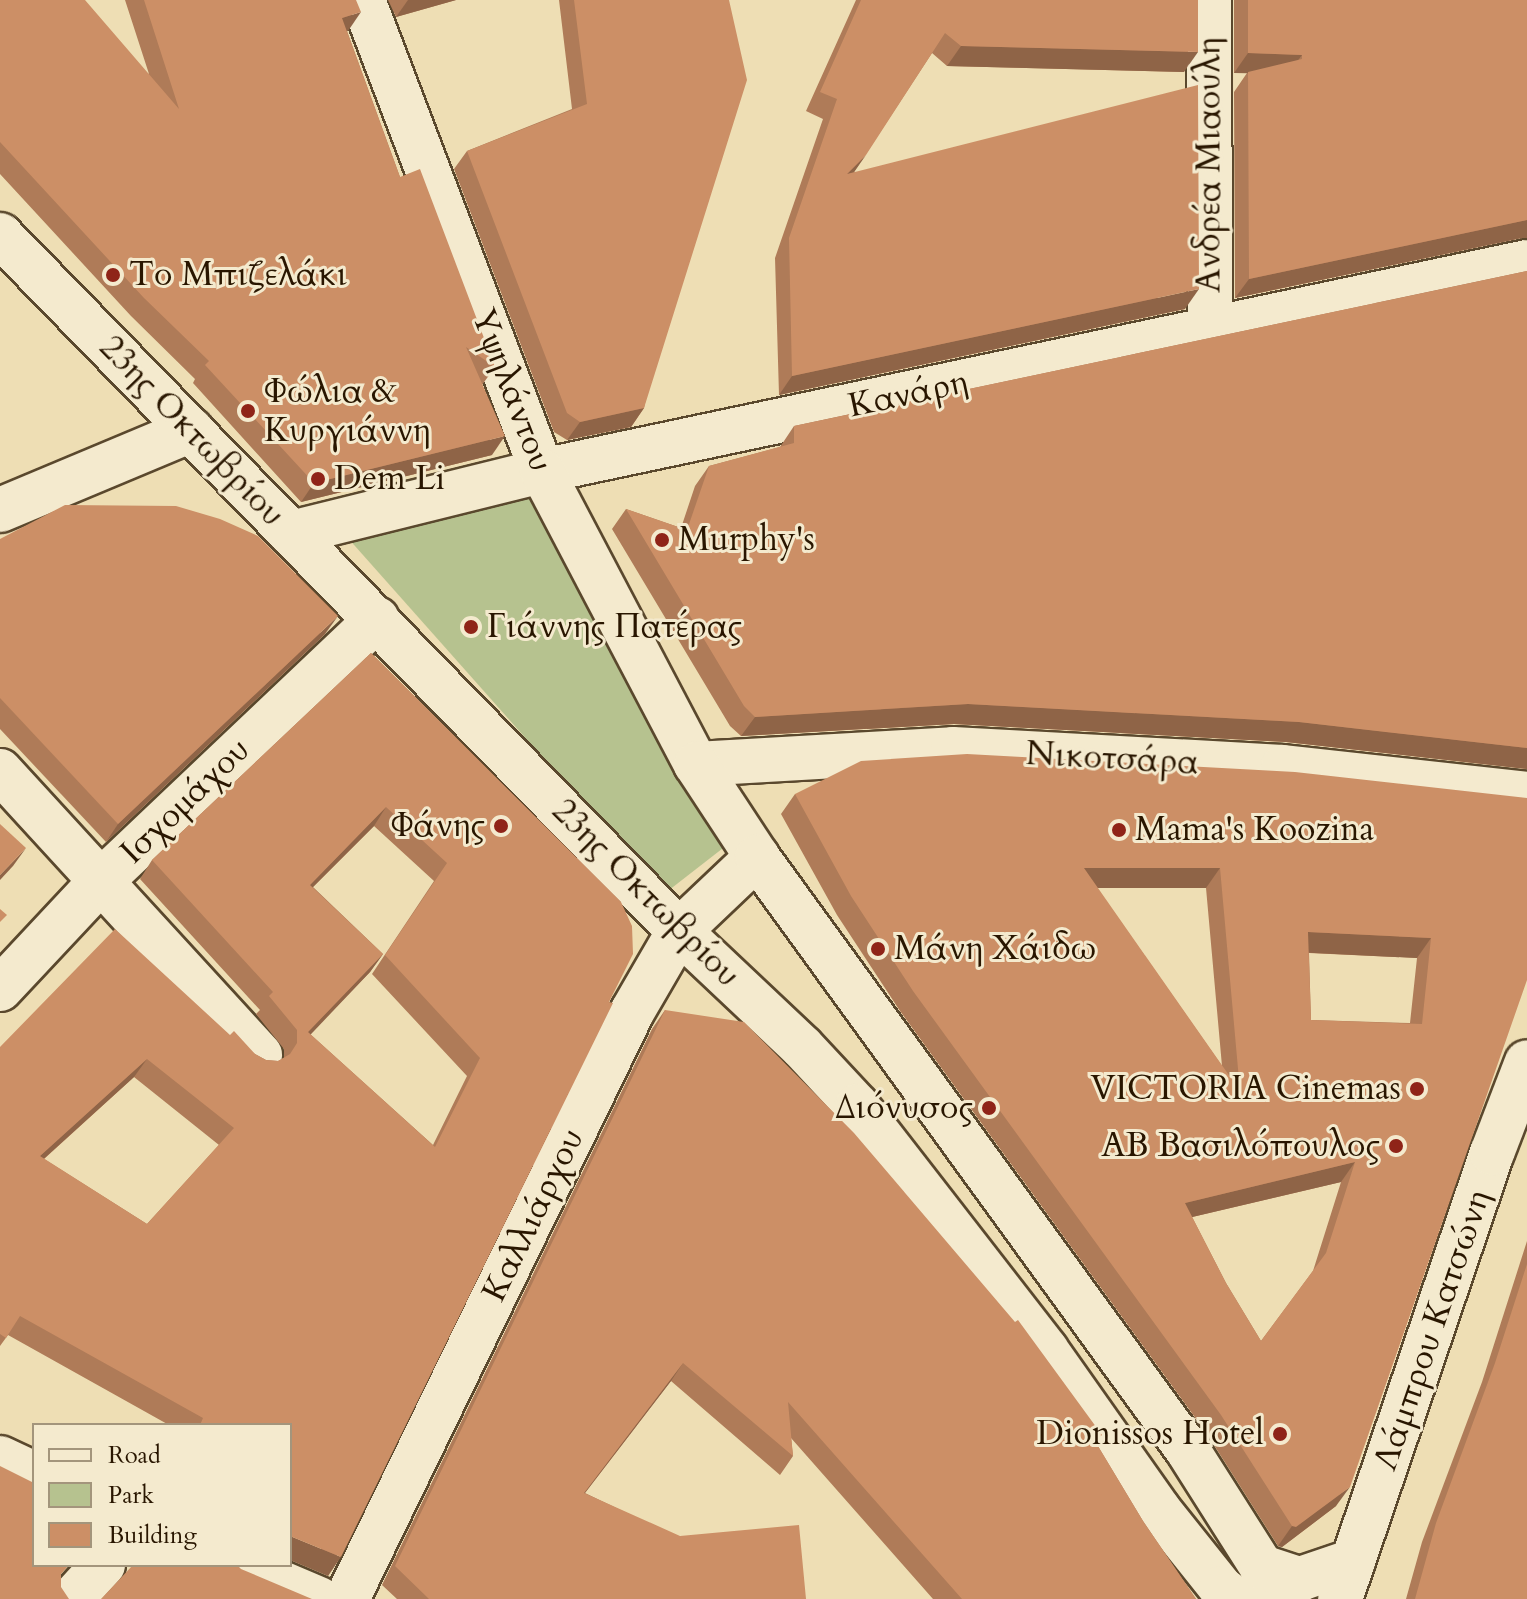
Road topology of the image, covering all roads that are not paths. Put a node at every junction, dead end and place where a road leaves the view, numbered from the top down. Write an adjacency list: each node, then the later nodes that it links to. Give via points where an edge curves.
1 (363, 0): 7 (street, Υψηλάντου)
2 (1209, 0): 5 (street, Ανδρέα Μιαούλη)
3 (0, 235): 6 (street, 23ης Οκτωβρίου)
4 (1527, 262): 5 (street, Κανάρη)
5 (1210, 330): 7 (street, Κανάρη)
6 (191, 430): 8 (street); 9 (street, 23ης Οκτωβρίου)
7 (542, 471): 9 (street, Κανάρη); 11 (street, Υψηλάντου)
8 (0, 510)
9 (291, 533): 10 (street, 23ης Οκτωβρίου)
10 (377, 619): 15 (street, Ισχομάχου); 16 (street, 23ης Οκτωβρίου)
11 (696, 764): 13 (street, Νικοτσάρα, via 953,749 1283,767); 14 (street)
12 (0, 771): 15 (street)
13 (1527, 794)
14 (757, 857): 16 (street, Καλλιάρχου); 26 (street, via 1187,1449)
15 (100, 882): 17 (street, Ισχομάχου); 18 (street)
16 (679, 931): 26 (street, 23ης Οκτωβρίου, via 857,1106 1221,1588); 29 (street, Καλλιάρχου, via 632,1012)
17 (0, 989)
18 (260, 1055)
19 (1527, 1062): 20 (street, Λάμπρου Κατσώνη)
20 (1510, 1158): 25 (street, Λάμπρου Κατσώνη)
21 (0, 1458): 22 (street)
22 (32, 1473)
23 (101, 1567): 27 (street)
24 (244, 1567): 28 (street)
25 (1346, 1580): 26 (street, via 1300,1579)
26 (1256, 1588)
27 (72, 1599)
28 (319, 1599)
29 (347, 1599)

